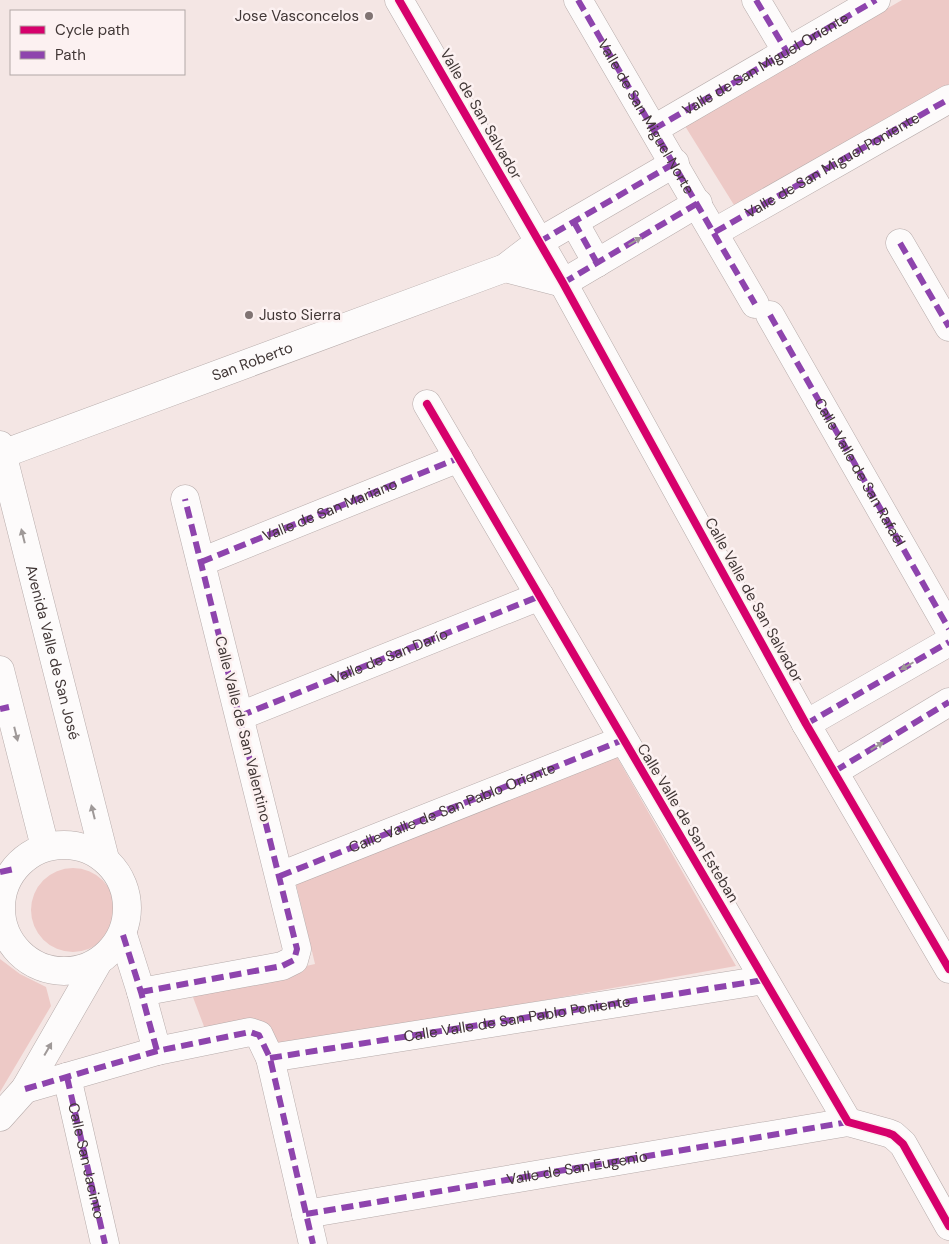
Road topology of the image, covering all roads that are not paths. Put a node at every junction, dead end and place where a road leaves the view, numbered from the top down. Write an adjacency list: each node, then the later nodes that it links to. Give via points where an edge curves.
1 (399, 0): 12 (street, Valle de San Salvador)
2 (578, 0): 7 (street, Valle de San Miguel Norte)
3 (756, 0): 5 (street)
4 (876, 0): 5 (street, Valle de San Miguel Oriente)
5 (787, 52): 7 (street, Valle de San Miguel Oriente)
6 (949, 99): 11 (street, Valle de San Miguel Poniente)
7 (654, 129): 8 (street, Valle de San Miguel Norte)
8 (675, 163): 9 (street, Valle de San Miguel Norte); 10 (street, San Roberto)
9 (698, 204): 11 (street, Valle de San Miguel Norte); 14 (street, one-way to 9)
10 (574, 222): 12 (street, San Roberto); 14 (street)
11 (715, 232): 17 (street, Valle de San Miguel Norte)
12 (539, 242): 15 (street, San Roberto); 16 (street, Calle Valle de San Salvador)
13 (900, 243): 18 (street)
14 (597, 263): 16 (street)
15 (505, 268): 16 (street); 20 (street, San Roberto)
16 (563, 283): 31 (street, Calle Valle de San Salvador)
17 (762, 310): 25 (street, Calle Valle de San Rafaél)
18 (949, 327)
19 (427, 404): 21 (street, Calle Valle de San Esteban)
20 (1, 452): 35 (street, Avenida Valle de San José, one-way to 20)
21 (459, 458): 23 (street, Valle de San Mariano); 24 (street, Calle Valle de San Esteban)
22 (185, 498): 23 (street, Calle Valle de San Valentino)
23 (201, 562): 30 (street, Calle Valle de San Valentino)
24 (540, 596): 30 (street, Valle de San Darío); 32 (street, Calle Valle de San Esteban)
25 (949, 629)
26 (949, 642): 31 (street, one-way to 31)
27 (0, 670): 29 (street)
28 (949, 702): 33 (street, one-way to 28)
29 (4, 708): 34 (street, one-way to 34)
30 (240, 716): 37 (street, Calle Valle de San Valentino)
31 (806, 724): 33 (street, Calle Valle de San Salvador)
32 (623, 740): 37 (street, Calle Valle de San Pablo Oriente); 42 (street, Calle Valle de San Esteban)
33 (835, 771): 41 (street, Calle Valle de San Salvador)
34 (45, 847): 35 (street, via 60,844 76,846); 36 (street)
35 (105, 859): 39 (street, via 119,876 127,898)
36 (7, 870): 38 (street)
37 (280, 876): 43 (street, Calle Valle de San Valentino, via 298,950 294,960 282,966)
38 (1, 902): 40 (street, via 3,924 13,946 30,962 52,970 75,970)
39 (123, 935): 40 (street); 43 (street)
40 (98, 962): 47 (street, one-way to 40)
41 (949, 969)
42 (764, 980): 44 (street, Calle Valle de San Pablo Poniente); 49 (street, Calle Valle de San Esteban)
43 (141, 992): 45 (street)
44 (264, 1047): 45 (street, Calle Valle de San Pablo Poniente, via 250,1032); 50 (street)
45 (157, 1052): 46 (street, Calle Valle de San Pablo Poniente)
46 (67, 1077): 47 (street, Calle Valle de San Pablo Poniente); 52 (street, Calle San Jacinto)
47 (25, 1089): 48 (street)
48 (0, 1117)
49 (848, 1122): 50 (street, Valle de San Eugenio); 51 (street, via 893,1135 903,1144)
50 (306, 1214): 53 (street)
51 (949, 1226)
52 (105, 1244)
53 (313, 1244)

